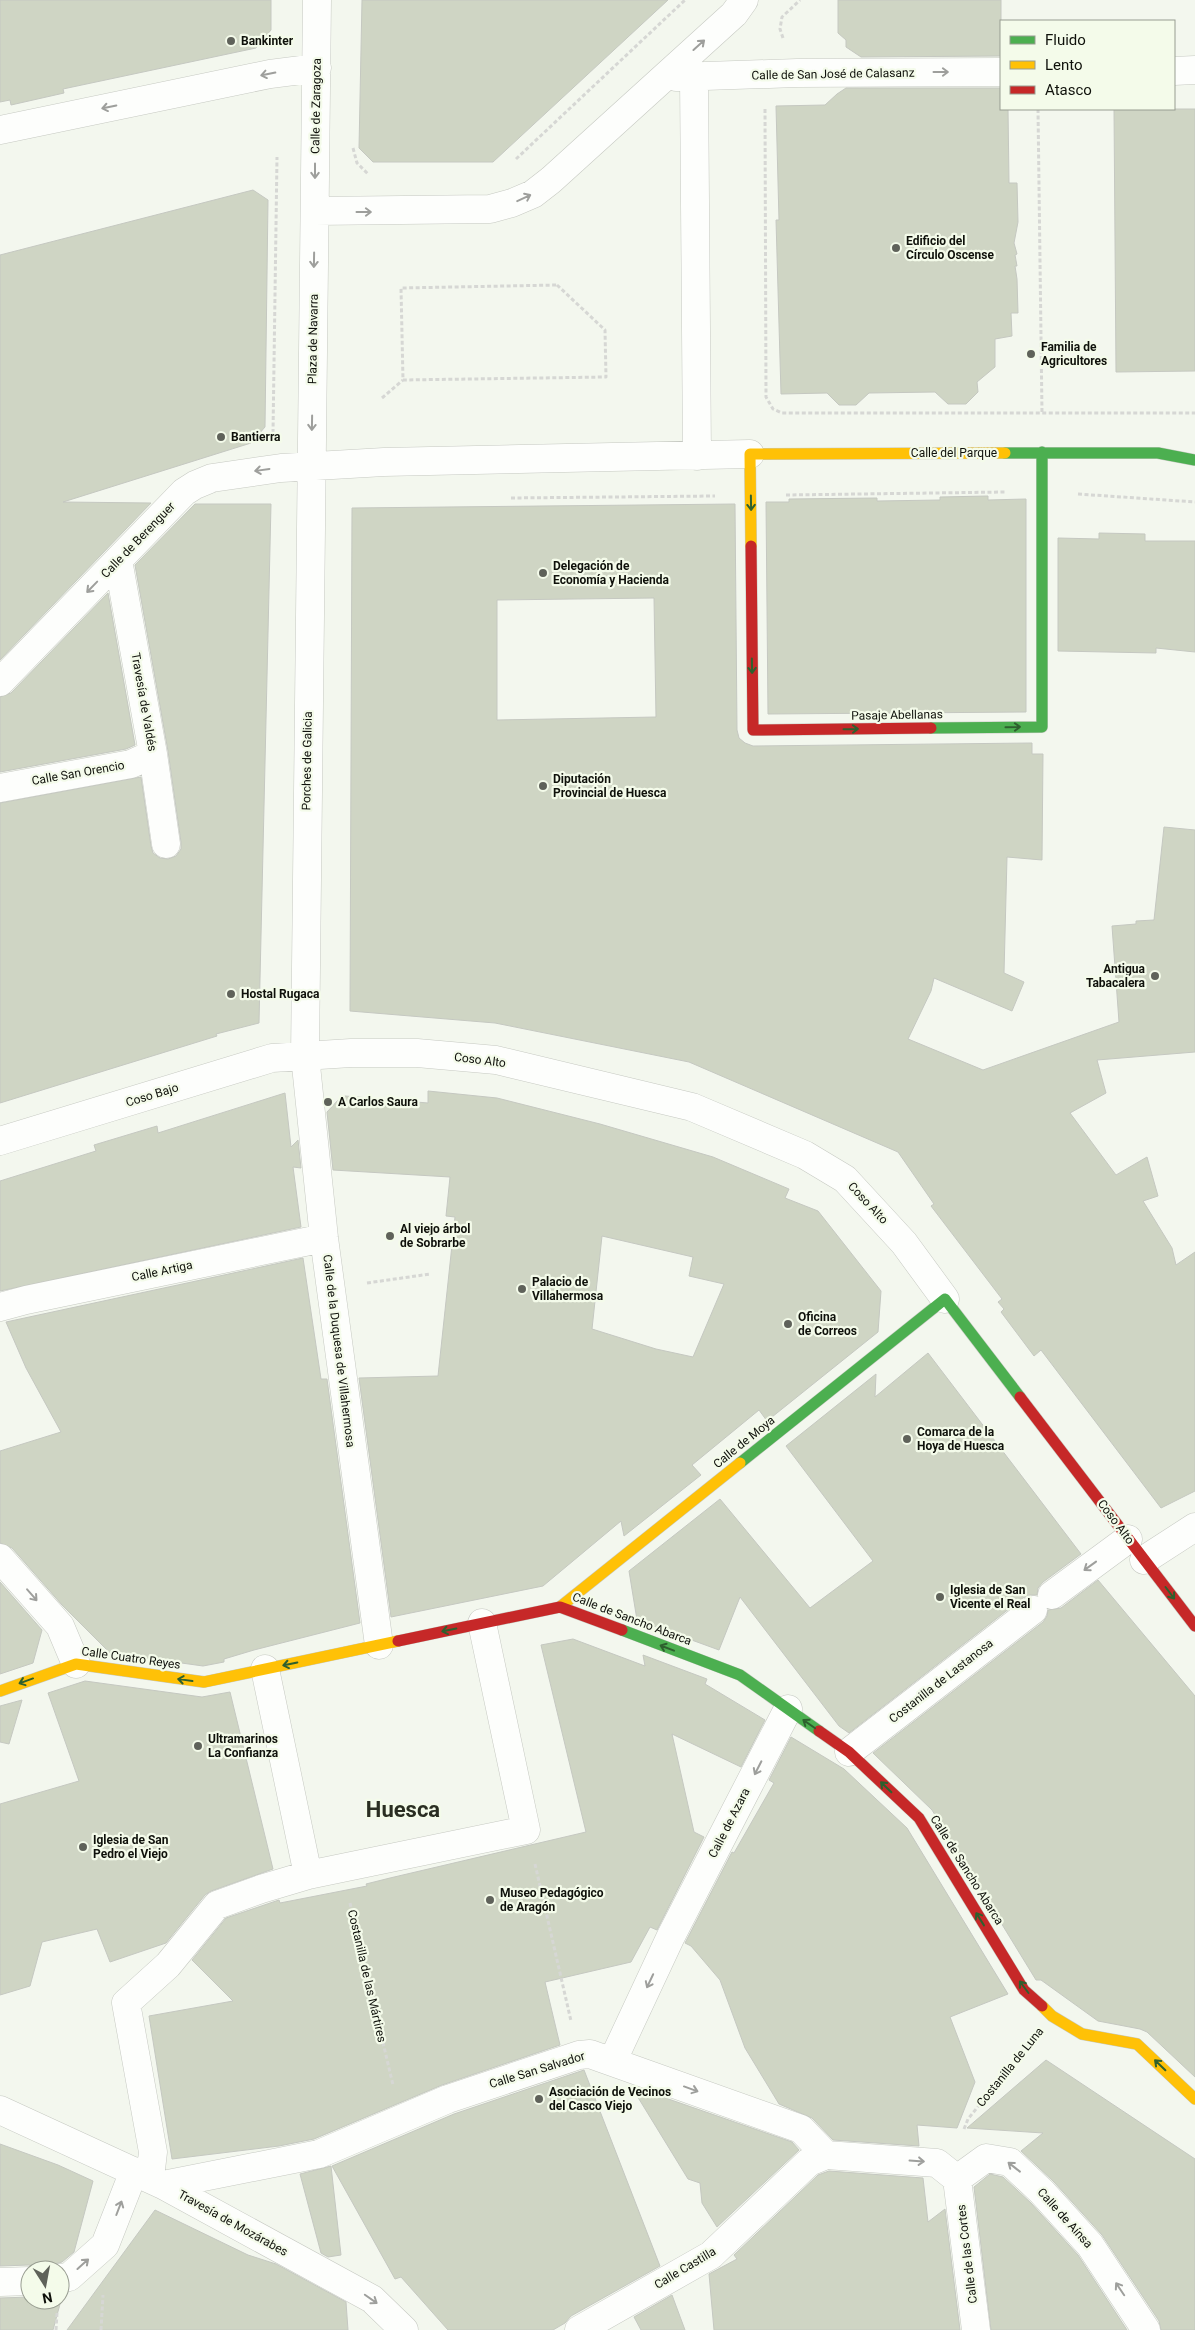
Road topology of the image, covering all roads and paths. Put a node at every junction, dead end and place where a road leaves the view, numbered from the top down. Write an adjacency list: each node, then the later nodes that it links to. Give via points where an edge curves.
1 (318, 0): 4 (street, Calle de Zaragoza)
2 (685, 0): 14 (path)
3 (744, 0): 9 (street, one-way to 3, via 734,14)
4 (316, 68): 12 (street, one-way to 12, via 286,71); 16 (street, Calle de Zaragoza, one-way to 16)
5 (1195, 70): 6 (street)
6 (1175, 71)
7 (1000, 72): 8 (street, Calle de San José de Calasanz, one-way to 7)
8 (694, 76): 9 (street, Calle de San José de Calasanz); 25 (street)
9 (664, 77): 16 (street, one-way to 9, via 467,211 512,203 533,194 551,180)
10 (765, 102): 19 (path, via 766,397 770,405 782,413)
11 (1038, 110): 19 (path)
12 (0, 130)
13 (354, 143): 15 (path, via 357,163)
14 (513, 161)
15 (370, 176)
16 (315, 211): 27 (street, Plaza de Navarra, one-way to 27)
17 (403, 380): 17 (path, via 401,288 558,285 605,330 606,377); 18 (path)
18 (382, 398)
19 (1042, 413): 20 (path)
20 (1195, 413)
21 (1195, 448): 23 (street, Calle del Parque)
22 (1042, 452): 23 (street, Calle del Parque); 24 (street, Calle del Parque); 28 (street, Pasaje Abellanas)
23 (1158, 453): 26 (street, Calle del Parque)
24 (750, 454): 25 (street, Calle de Berenguer); 29 (street, Pasaje Abellanas)
25 (697, 456): 27 (street, Calle de Berenguer)
26 (1195, 460)
27 (311, 466): 32 (street, Calle de Berenguer, one-way to 32, via 212,478 195,484); 37 (street, Porches de Galicia)
28 (1042, 491): 29 (path); 29 (street, Pasaje Abellanas, one-way to 28, via 753,730 1042,727); 31 (path)
29 (750, 496): 30 (path)
30 (503, 498)
31 (1195, 502)
32 (118, 560): 33 (street, Calle de Berenguer, one-way to 33); 34 (street, Travesía de Valdés)
33 (0, 682)
34 (153, 754): 35 (street, Calle San Orencio, via 131,764); 36 (street, Travesía de Valdés)
35 (0, 788)
36 (166, 844)
37 (305, 1056): 38 (street, Coso Bajo, via 272,1058); 39 (street, Calle de la Duquesa de Villahermosa); 42 (street, Coso Alto, via 417,1053 496,1060 692,1106 805,1155 845,1179 904,1243)
38 (0, 1141)
39 (324, 1238): 41 (street, Calle de la Duquesa de Villahermosa); 43 (street, Calle Artiga)
40 (430, 1274): 41 (path)
41 (331, 1289): 50 (street, Calle de la Duquesa de Villahermosa)
42 (945, 1299): 45 (street, Coso Alto); 47 (street, Calle de Moya)
43 (0, 1307)
44 (1195, 1527): 45 (street, Costanilla de Lastanosa)
45 (1136, 1549): 49 (street, Coso Alto, one-way to 49); 55 (street, Costanilla de Lastanosa, one-way to 55, via 1043,1602)
46 (0, 1558): 51 (street, one-way to 51, via 60,1626)
47 (560, 1607): 48 (street, Calle de Sancho Abarca); 54 (street, Calle de Sancho Abarca, one-way to 47, via 740,1675)
48 (482, 1623): 50 (street, Calle de Sancho Abarca, one-way to 50); 56 (street)
49 (1195, 1626)
50 (379, 1645): 52 (street, Calle Cuatro Reyes, one-way to 52)
51 (76, 1664): 52 (street, Calle Cuatro Reyes, one-way to 51, via 204,1682); 53 (street, Calle Cuatro Reyes, one-way to 53)
52 (265, 1669): 58 (street)
53 (0, 1691)
54 (788, 1709): 55 (street, Calle de Sancho Abarca, one-way to 54); 60 (street, Calle de Azara, one-way to 60, via 671,1936)
55 (850, 1752): 59 (street, Calle de Sancho Abarca, one-way to 55, via 1024,1990 919,1818)
56 (526, 1830): 57 (street); 60 (path)
57 (340, 1869): 58 (street); 61 (path, Costanilla de las Mártires)
58 (308, 1875): 66 (street, via 217,1905 168,1965 126,2003 153,2152)
59 (1052, 2016): 62 (street, Calle de Sancho Abarca, one-way to 59, via 1137,2044 1082,2034); 64 (path, Costanilla de Luna, via 968,2119)
60 (594, 2056): 65 (street, one-way to 65, via 801,2129); 66 (street, Calle San Salvador, via 448,2099 319,2154)
61 (393, 2084)
62 (1195, 2099)
63 (0, 2110): 66 (street, Travesía de Mozárabes)
64 (963, 2132)
65 (826, 2155): 67 (street, one-way to 67, via 937,2163); 74 (street, Calle Castilla, via 809,2162 711,2255)
66 (149, 2178): 68 (street, one-way to 66, via 105,2244); 73 (street, Travesía de Mozárabes, one-way to 73, via 372,2299)
67 (958, 2179): 75 (street, Calle de las Cortes); 76 (street, Calle de Aínsa, one-way to 67, via 1090,2245 1010,2162 986,2158)
68 (70, 2276)
69 (20, 2281): 70 (street)
70 (0, 2282)
71 (103, 2292): 72 (path)
72 (101, 2330)
73 (404, 2330)
74 (579, 2330)
75 (976, 2330)
76 (1146, 2330)

